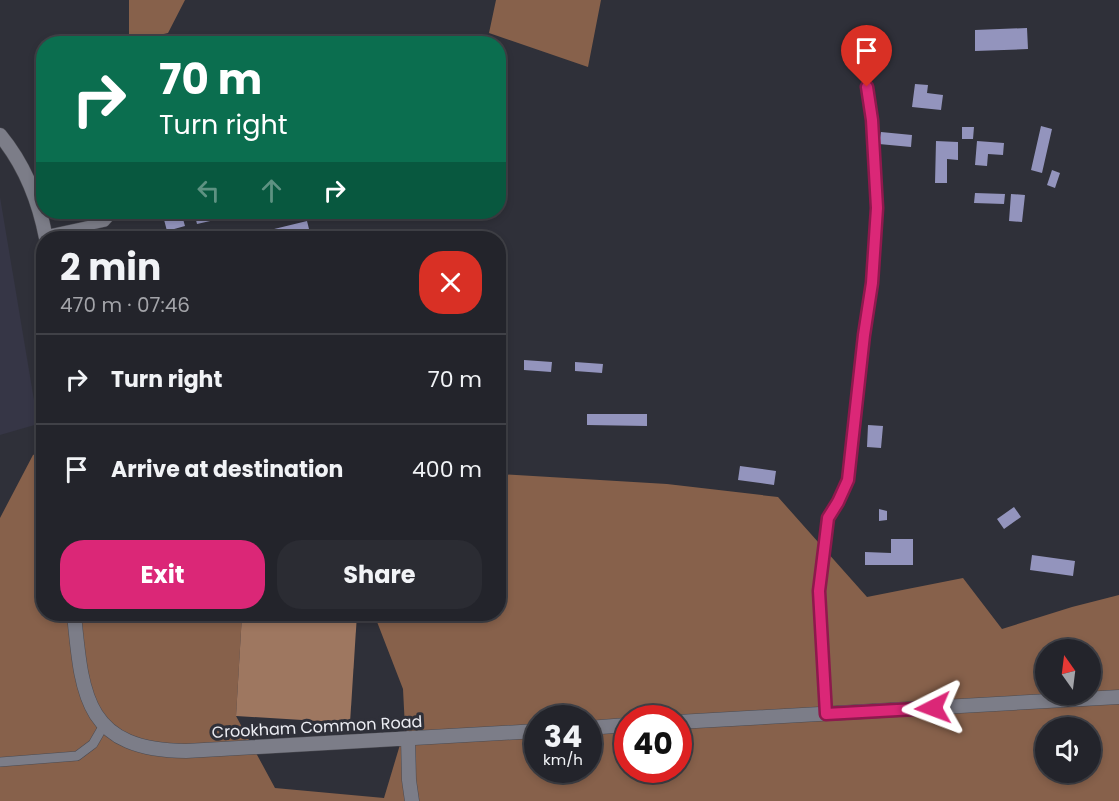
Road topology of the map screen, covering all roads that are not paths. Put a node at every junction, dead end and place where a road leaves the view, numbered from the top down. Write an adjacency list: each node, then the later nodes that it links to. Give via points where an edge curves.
1 (867, 87): 8 (street, via 877,208 848,480 828,518 819,591)
2 (0, 135): 3 (street, via 21,166)
3 (36, 205)
4 (108, 219): 5 (street)
5 (70, 231)
6 (75, 621): 10 (street, via 84,689)
7 (1119, 698): 8 (street)
8 (826, 714): 9 (street)
9 (692, 721)
10 (104, 725): 12 (street, Crookham Common Road, via 129,741 176,750); 13 (street, via 93,744 77,756)
11 (524, 732): 12 (street, Crookham Common Road)
12 (408, 738): 14 (street)
13 (0, 762)
14 (412, 801)

